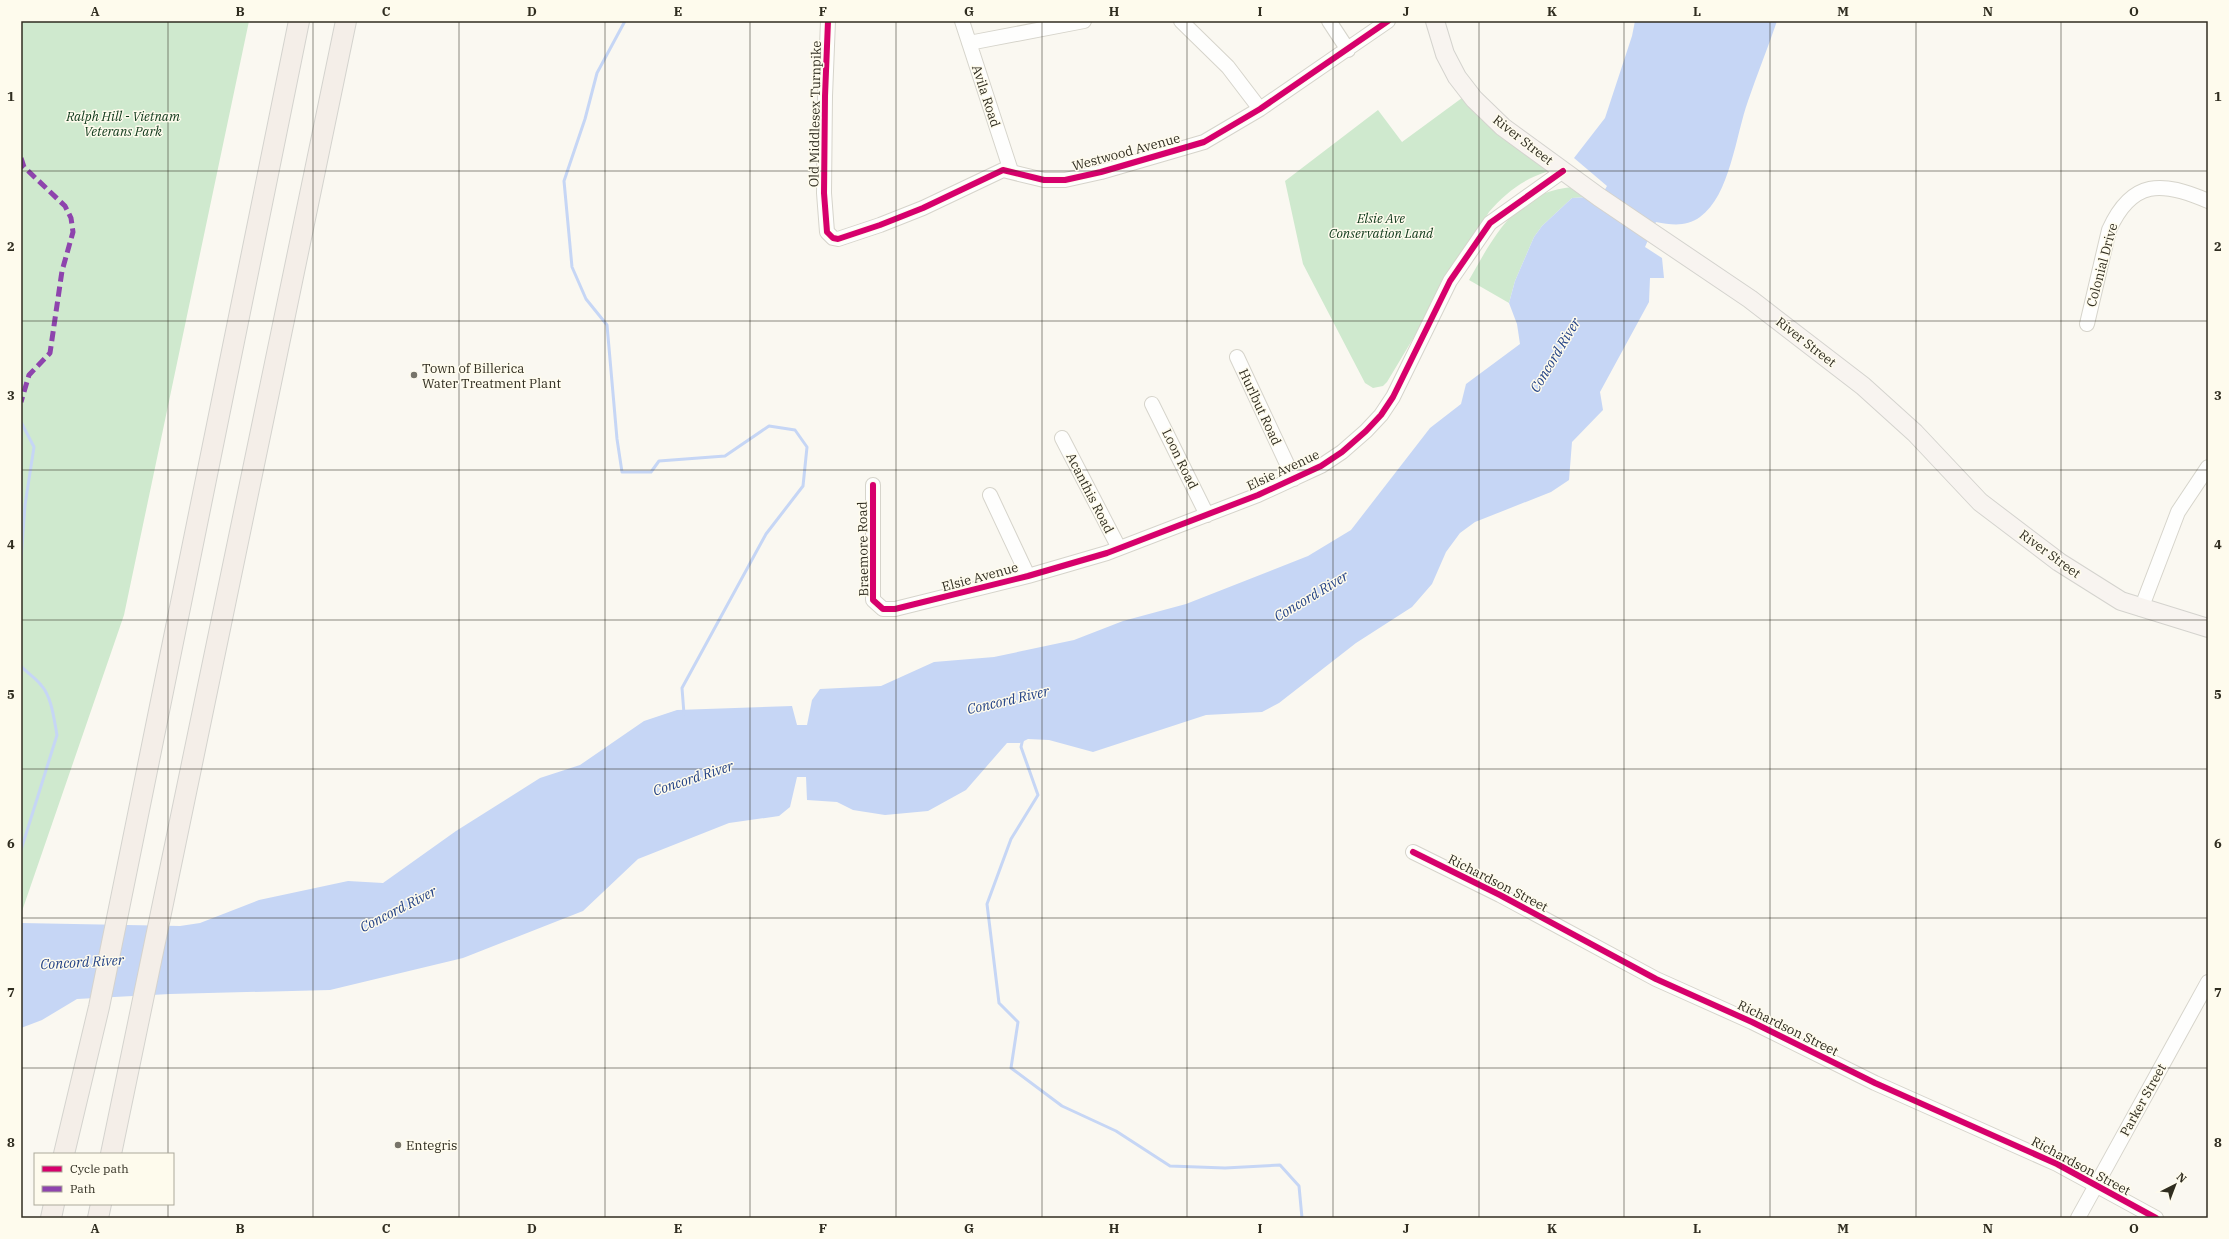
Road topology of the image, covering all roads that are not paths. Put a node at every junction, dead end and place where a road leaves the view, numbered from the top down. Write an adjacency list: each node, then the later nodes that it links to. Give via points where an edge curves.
1 (299, 21): 33 (highway, via 99,1007)
2 (346, 21): 34 (highway)
3 (828, 21): 16 (street, Old Middlesex Turnpike, via 824,193)
4 (962, 21): 10 (street, Avila Road)
5 (1084, 21): 10 (street)
6 (1181, 21): 12 (street, via 1228,67)
7 (1329, 21): 11 (street)
8 (1388, 21): 11 (street, Westwood Avenue)
9 (1435, 21): 14 (main road, River Street, via 1450,65 1474,99 1503,127)
10 (969, 43): 13 (street, Avila Road)
11 (1348, 50): 12 (street, Westwood Avenue)
12 (1260, 109): 13 (street, Westwood Avenue, via 1204,142 1101,172 1065,180 1050,180)
13 (1011, 171): 16 (street, Westwood Avenue, via 995,172 923,208 844,238 833,238)
14 (1563, 171): 22 (street, Elsie Avenue, via 1496,218 1476,241 1450,281 1381,415 1366,432 1342,452); 29 (main road, River Street, via 1750,299 1863,386 1915,433 1980,502 2059,562 2121,602)
15 (2208, 201): 17 (street, Colonial Drive, via 2179,189 2161,186 2132,197 2115,217 2109,230)
16 (827, 232)
17 (2087, 324)
18 (1237, 357): 22 (street, Hurlbut Road)
19 (1152, 404): 25 (street, Loon Road)
20 (1062, 438): 26 (street, Acanthis Road)
21 (2208, 467): 29 (street, via 2178,512)
22 (1294, 479): 25 (street, Elsie Avenue)
23 (873, 485): 28 (street, Braemore Road, via 872,592 873,600)
24 (990, 495): 27 (street)
25 (1207, 515): 26 (street, Elsie Avenue)
26 (1119, 548): 27 (street, Elsie Avenue)
27 (1028, 576): 28 (street, Elsie Avenue, via 906,608)
28 (883, 609)
29 (2141, 609): 30 (main road, River Street)
30 (2208, 628)
31 (1413, 852): 35 (street, Richardson Street, via 1500,895 1656,979 1752,1022 1875,1083 2024,1148)
32 (2208, 983): 35 (street, Parker Street)
33 (64, 1153)
34 (111, 1153)
35 (2096, 1185): 40 (street, Parker Street); 41 (street, Richardson Street)
36 (54, 1205): 38 (highway)
37 (101, 1205): 39 (highway)
38 (51, 1218)
39 (98, 1218)
40 (2078, 1218)
41 (2156, 1218)

